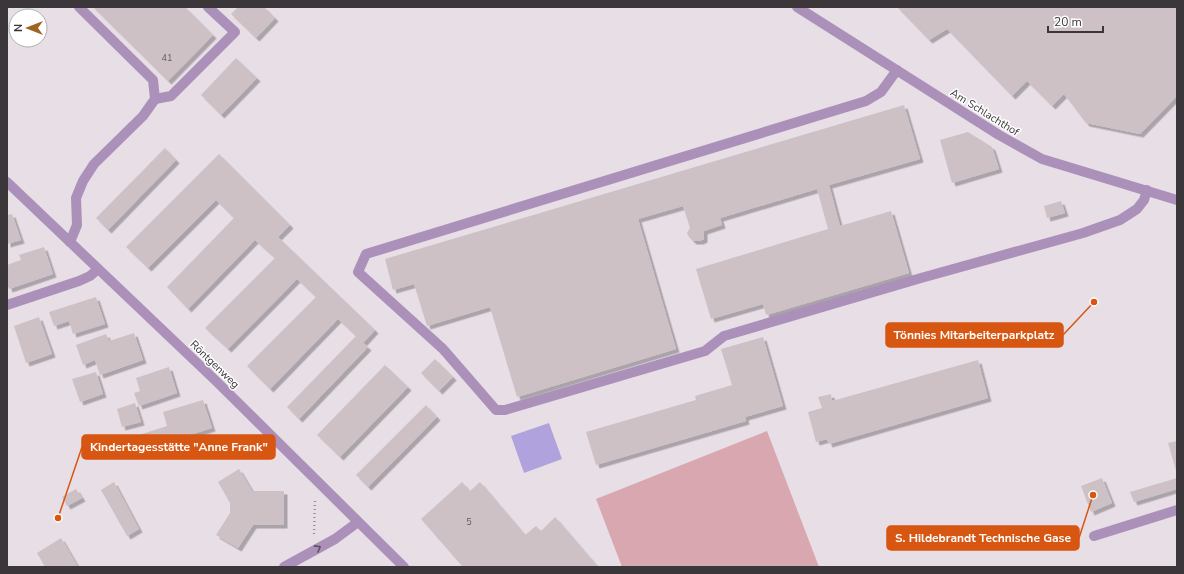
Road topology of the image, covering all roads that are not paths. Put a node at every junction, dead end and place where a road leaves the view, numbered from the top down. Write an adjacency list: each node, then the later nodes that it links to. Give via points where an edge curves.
1 (80, 7): 5 (street, via 153,80)
2 (208, 7): 5 (street, via 235,32 171,96)
3 (797, 7): 4 (street, Am Schlachthof)
4 (897, 70): 7 (street, Am Schlachthof, via 999,135 1042,159); 7 (street, via 881,92 866,102 366,254 358,272 443,349 496,410 505,410 705,351 724,336 1091,231 1120,220 1137,209 1144,200)
5 (155, 99): 9 (street, via 143,116 94,164 83,180 76,198 77,225)
6 (7, 182): 9 (street, Röntgenweg)
7 (1147, 190): 8 (street, Am Schlachthof)
8 (1177, 200)
9 (70, 242): 10 (street, Röntgenweg)
10 (98, 269): 11 (street, via 79,281); 13 (street, Röntgenweg)
11 (7, 306)
12 (1177, 510): 14 (street)
13 (358, 522): 15 (street, one-way to 13, via 343,534); 16 (street, Röntgenweg)
14 (1094, 536)
15 (284, 567)
16 (404, 567)

